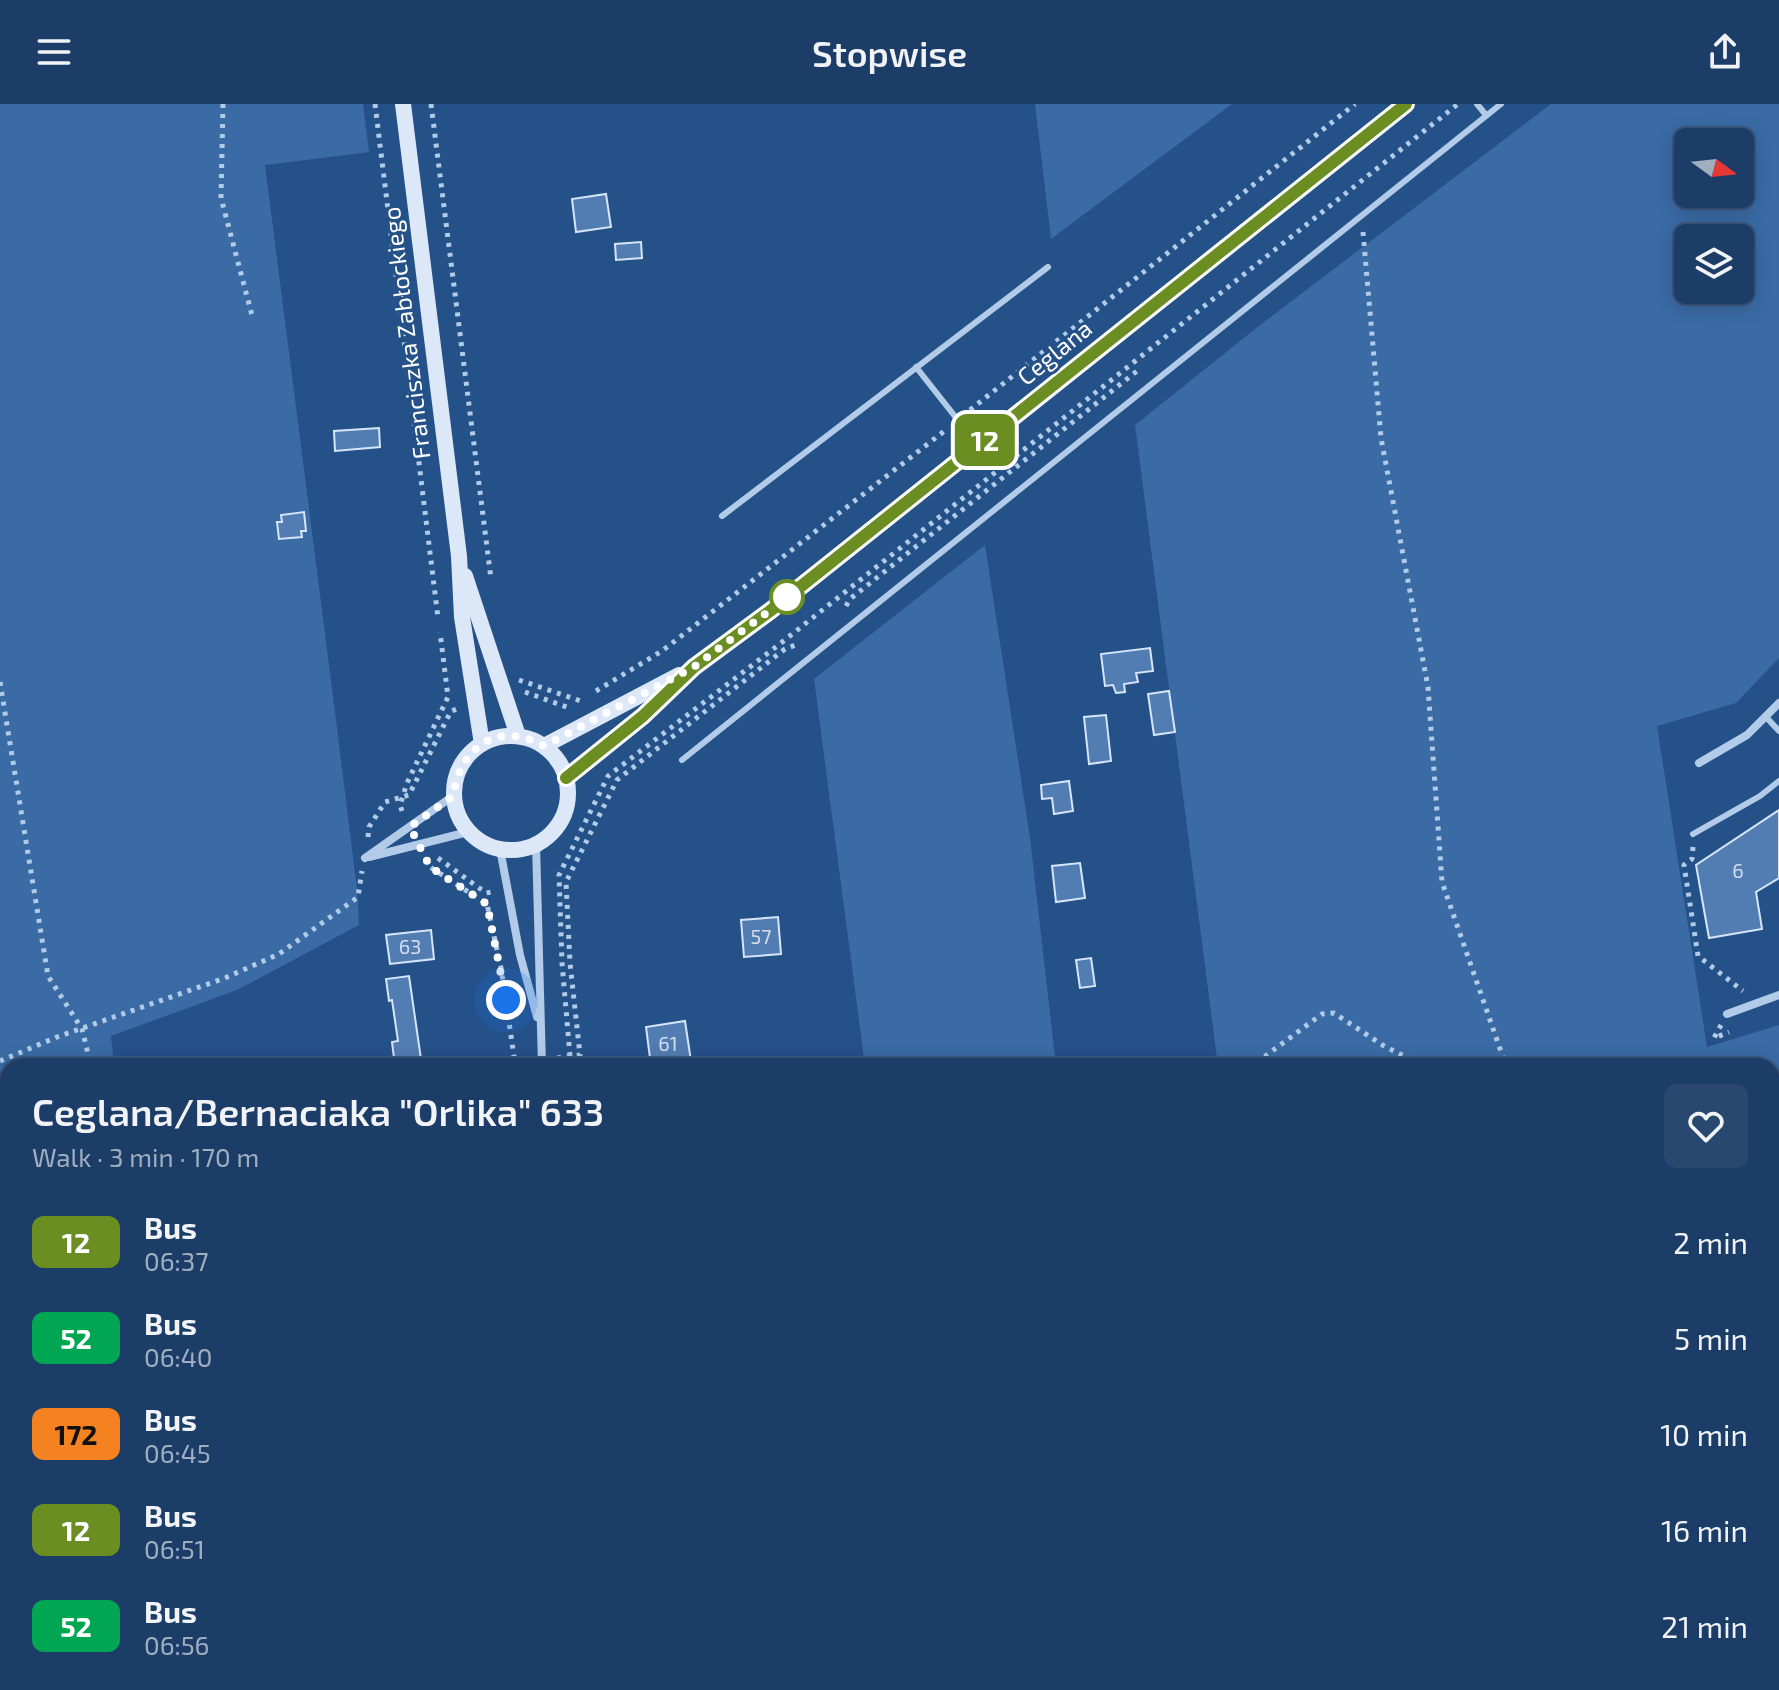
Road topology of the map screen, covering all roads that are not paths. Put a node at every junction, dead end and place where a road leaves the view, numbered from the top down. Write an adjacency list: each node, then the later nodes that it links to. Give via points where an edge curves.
1 (403, 104): 10 (street, Franciszka Zabłockiego)
2 (1406, 104): 8 (street, Ceglana)
3 (1477, 104): 5 (lane)
4 (1501, 104): 5 (lane)
5 (1486, 115): 18 (lane)
6 (1048, 267): 7 (lane)
7 (916, 367): 8 (lane); 9 (lane)
8 (978, 445): 11 (street, Ceglana)
9 (722, 516)
10 (459, 556): 15 (street, Franciszka Zabłockiego); 16 (street, Franciszka Zabłockiego, via 462,617)
11 (694, 667): 17 (street, Ceglana); 20 (street, Ceglana)
12 (1779, 703): 13 (street)
13 (1766, 717): 14 (lane); 19 (street, via 1747,735)
14 (1779, 731)
15 (518, 736): 16 (street); 17 (street)
16 (482, 744): 22 (street, via 466,757)
17 (544, 746): 20 (street)
18 (682, 760)
19 (1699, 763)
20 (566, 778): 25 (street, via 563,816)
21 (1779, 781): 24 (lane)
22 (453, 796): 23 (street); 23 (street, via 365,858)
23 (468, 832): 26 (street)
24 (1693, 834)
25 (536, 844): 26 (street); 29 (street)
26 (500, 849): 29 (street)
27 (1779, 995): 28 (street)
28 (1727, 1014)
29 (540, 1029): 30 (street)
30 (542, 1058)

